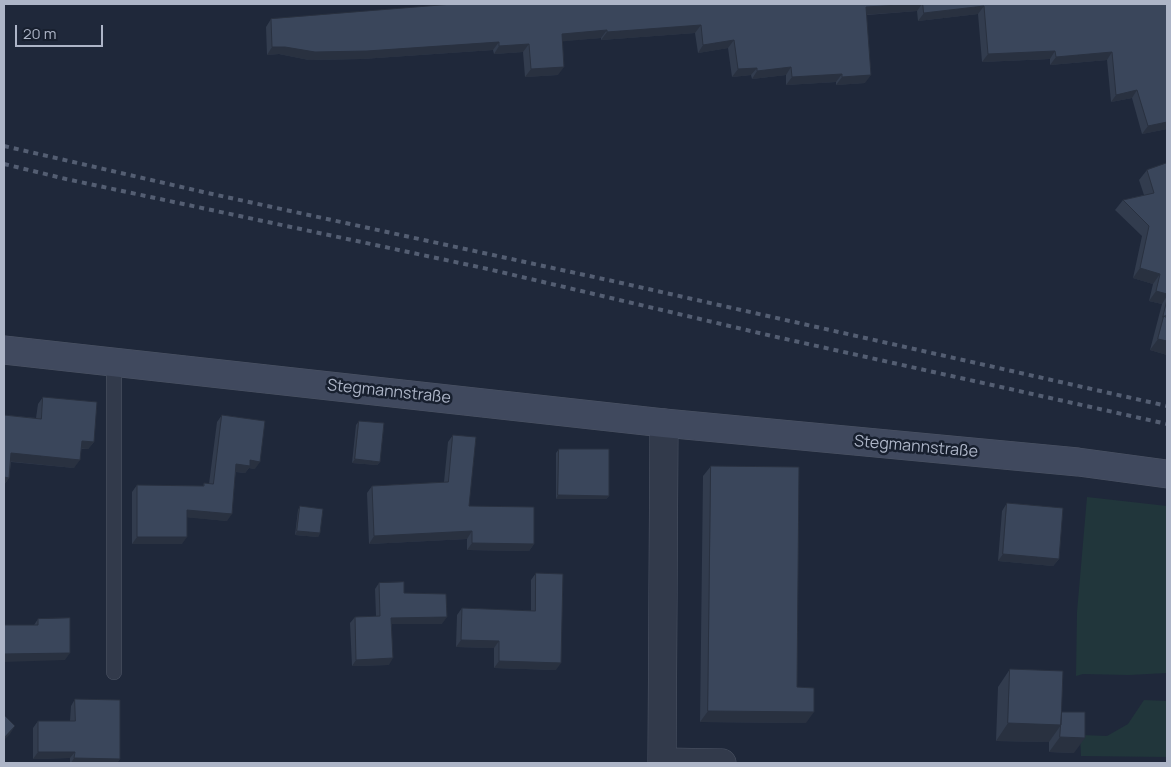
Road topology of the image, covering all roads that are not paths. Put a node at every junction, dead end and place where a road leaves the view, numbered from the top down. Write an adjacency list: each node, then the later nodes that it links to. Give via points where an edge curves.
1 (4, 350): 2 (main road, Stegmannstraße)
2 (114, 361): 3 (main road, Stegmannstraße); 5 (lane)
3 (664, 423): 4 (main road, Stegmannstraße, via 1068,461); 6 (street)
4 (1167, 474)
5 (114, 672)
6 (662, 763): 7 (street)
7 (722, 763)

